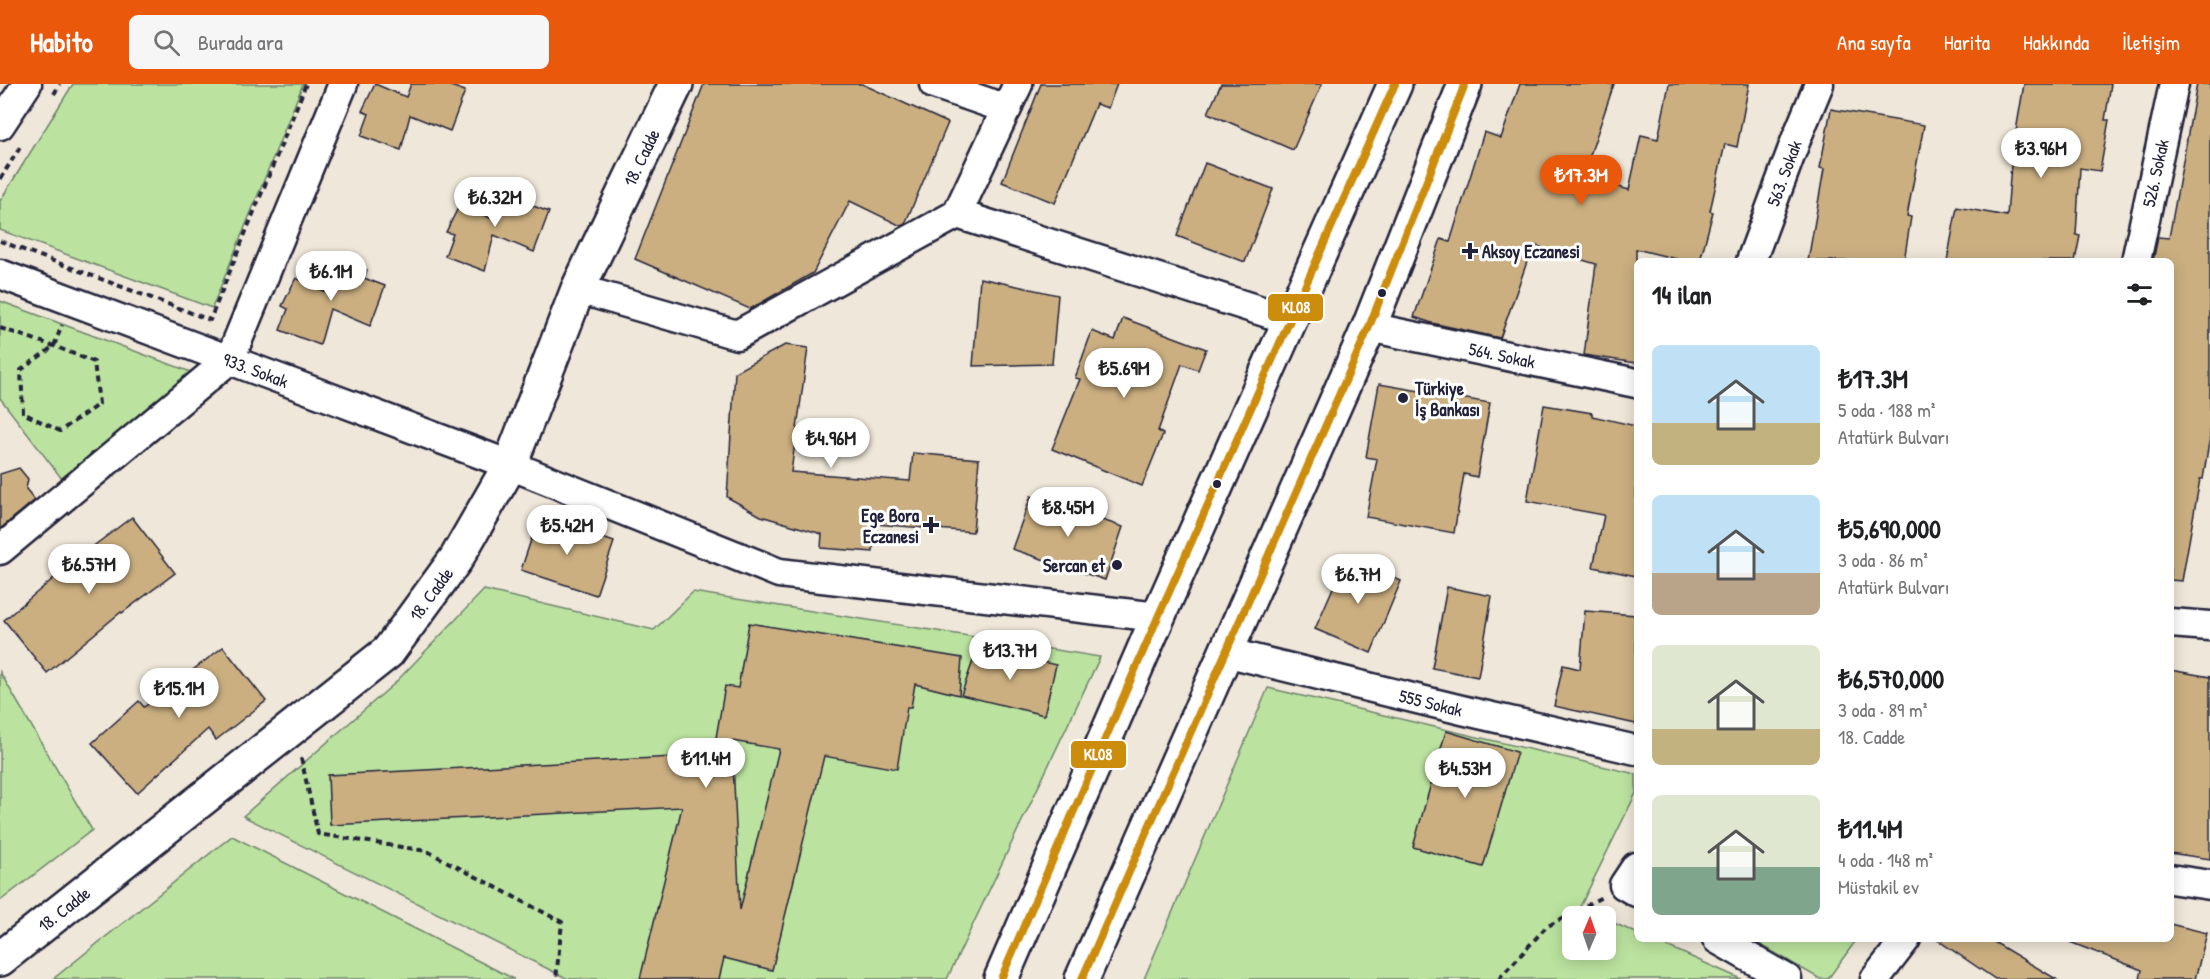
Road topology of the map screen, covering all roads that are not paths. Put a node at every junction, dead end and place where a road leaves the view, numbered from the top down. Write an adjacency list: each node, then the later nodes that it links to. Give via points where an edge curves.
1 (27, 84): 10 (street)
2 (343, 84): 18 (street)
3 (676, 84): 15 (main road, 18. Cadde)
4 (934, 84): 9 (street)
5 (1395, 84): 16 (main road)
6 (1465, 84): 17 (main road)
7 (1820, 84): 12 (street, 563. Sokak)
8 (2174, 84): 13 (street, 526. Sokak)
9 (1012, 96): 11 (street)
10 (0, 125)
11 (957, 214): 15 (street, via 737,335); 16 (street)
12 (1752, 258)
13 (2137, 258)
14 (0, 274): 18 (street, 933. Sokak)
15 (578, 290): 20 (main road, 18. Cadde)
16 (1290, 320): 22 (main road)
17 (1369, 327): 19 (street, 564. Sokak); 25 (main road)
18 (230, 359): 20 (street, 933. Sokak); 21 (street)
19 (1634, 383)
20 (510, 465): 22 (street, 933. Sokak, via 779,573); 31 (main road, 18. Cadde, via 456,559 388,652)
21 (0, 550)
22 (1158, 617): 32 (main road)
23 (2174, 623): 24 (street)
24 (2210, 626)
25 (1225, 652): 26 (street, 555 Sokak); 33 (main road)
26 (1634, 750)
27 (2174, 880): 28 (street)
28 (2210, 885)
29 (1722, 942): 34 (street)
30 (1904, 942): 35 (street)
31 (0, 959)
32 (1001, 979)
33 (1082, 979)
34 (1787, 979)
35 (1875, 979)

